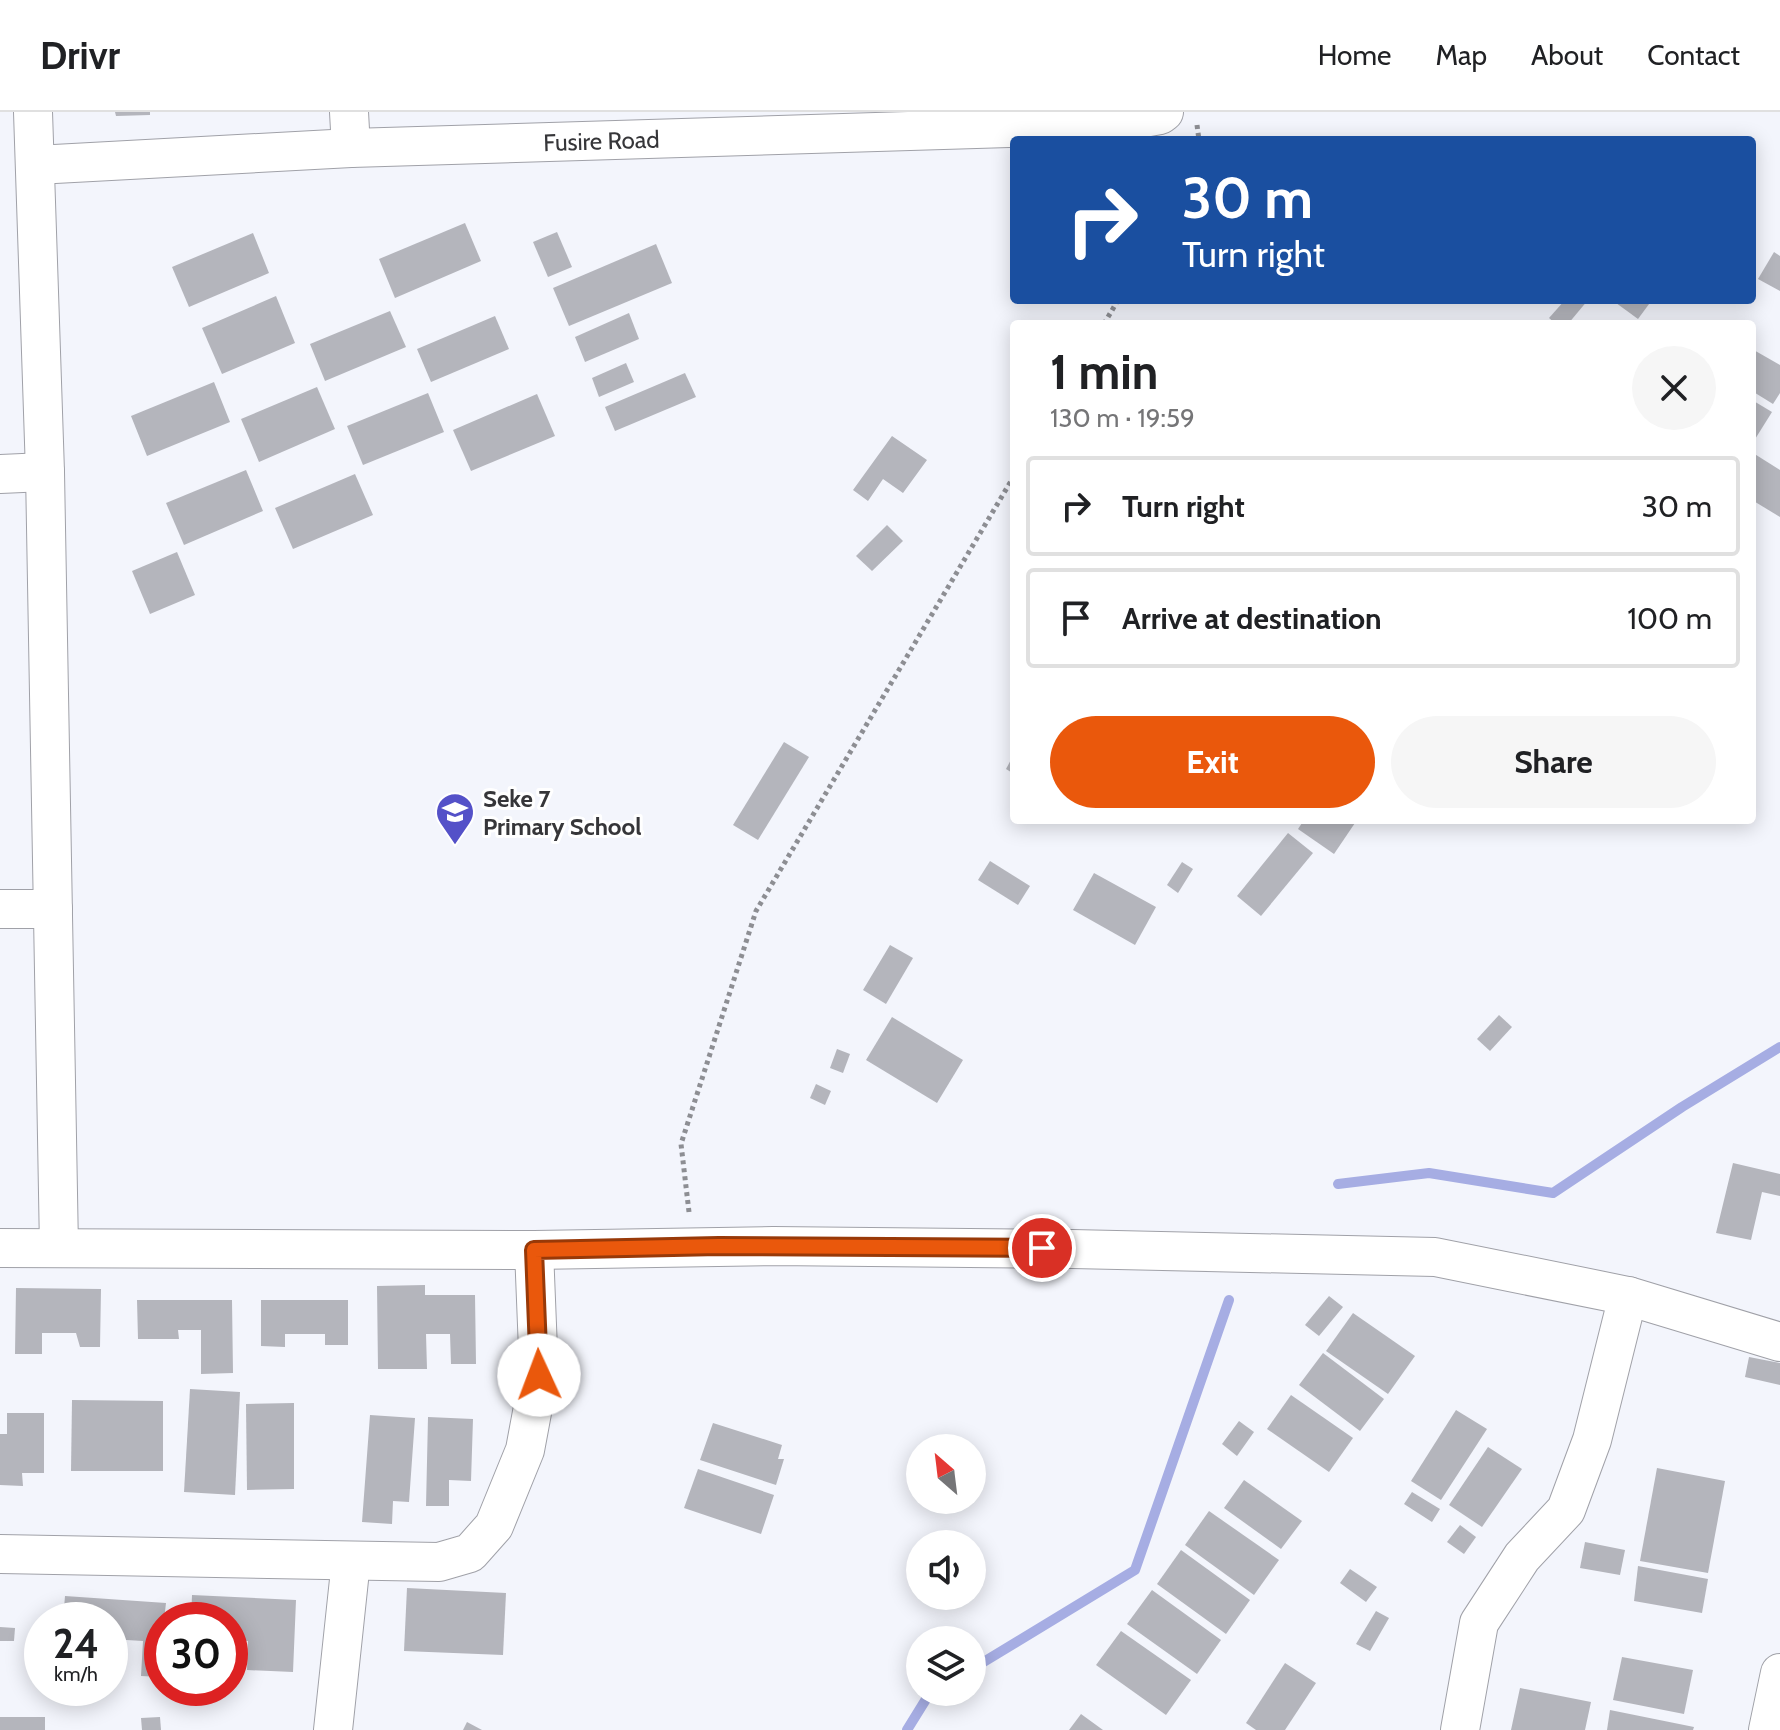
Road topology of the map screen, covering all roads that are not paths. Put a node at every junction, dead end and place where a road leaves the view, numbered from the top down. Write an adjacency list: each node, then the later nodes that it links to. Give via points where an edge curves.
1 (33, 112): 4 (street)
2 (1164, 112): 3 (street, Fusire Road, via 1105,125)
3 (350, 130): 4 (street, Fusire Road)
4 (36, 165): 5 (street)
5 (45, 472): 6 (street); 8 (street)
6 (0, 474)
7 (0, 909): 8 (street)
8 (53, 909): 10 (street)
9 (0, 1248): 10 (street)
10 (59, 1248): 11 (street)
11 (534, 1250): 12 (street, via 693,1246 1435,1257); 15 (street, via 539,1375 525,1450 494,1526 470,1553 439,1562)
12 (1628, 1296): 13 (street); 18 (street, via 1592,1440 1566,1510 1522,1557 1479,1623)
13 (1780, 1342)
14 (0, 1554): 15 (street)
15 (351, 1561): 17 (street)
16 (1780, 1673): 19 (street)
17 (333, 1730)
18 (1460, 1730)
19 (1768, 1730)

